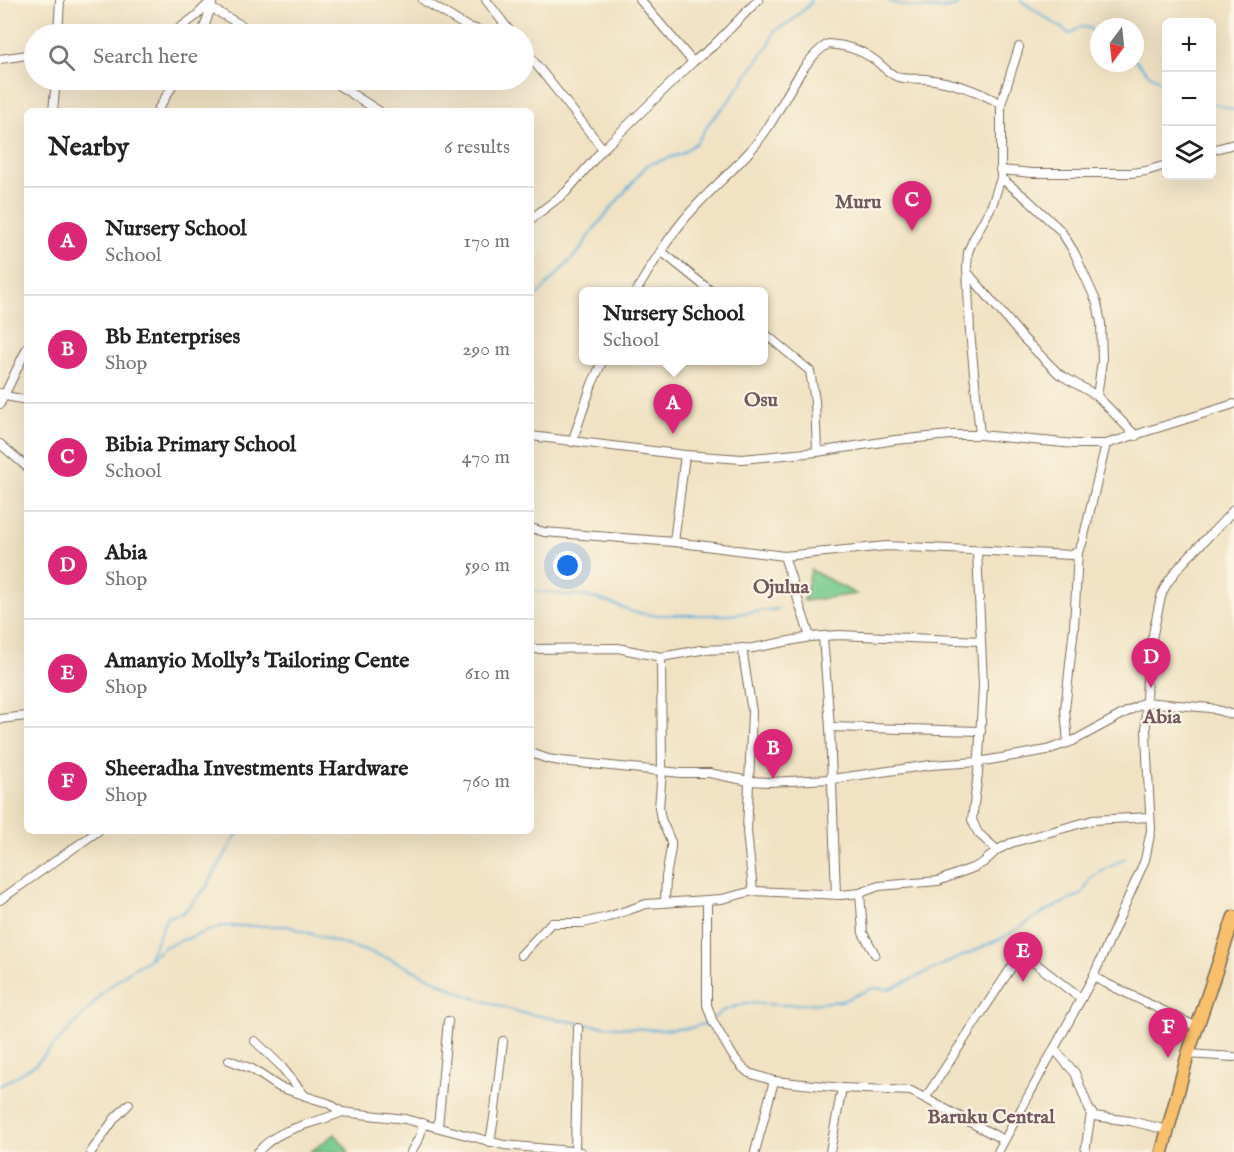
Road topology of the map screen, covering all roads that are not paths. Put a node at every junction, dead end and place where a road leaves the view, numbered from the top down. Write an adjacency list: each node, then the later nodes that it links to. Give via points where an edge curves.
1 (60, 0): 7 (street)
2 (423, 0): 11 (street)
3 (486, 0): 12 (street)
4 (640, 0): 17 (street)
5 (758, 0): 17 (street)
6 (212, 3): 8 (street); 9 (street); 10 (street)
7 (59, 24)
8 (185, 24)
9 (205, 24)
10 (242, 24)
11 (463, 24)
12 (504, 24)
13 (1019, 47): 21 (street)
14 (24, 55): 15 (street)
15 (0, 59)
16 (534, 62): 26 (street)
17 (693, 62): 26 (street)
18 (55, 90): 22 (street)
19 (171, 90): 23 (street)
20 (345, 90): 24 (street)
21 (1001, 104): 29 (street); 31 (street, via 964,86 901,78 864,53 828,44 806,67 757,143 694,208)
22 (53, 108)
23 (161, 108)
24 (373, 108)
25 (1234, 144): 27 (street)
26 (603, 149): 30 (street, via 566,192)
27 (1216, 149)
28 (1162, 166): 29 (street, via 1131,172)
29 (1000, 174): 32 (street, via 992,205 968,252); 38 (street, via 1061,231 1097,303 1102,361)
30 (534, 217)
31 (661, 251): 33 (street); 34 (street)
32 (967, 273): 38 (street, via 1059,374); 42 (street)
33 (638, 287)
34 (707, 287)
35 (768, 336): 48 (street, via 810,371)
36 (24, 354): 39 (street)
37 (601, 365): 45 (street)
38 (1097, 396): 44 (street)
39 (1, 399): 40 (street)
40 (24, 400)
41 (1234, 404): 44 (street)
42 (980, 435): 47 (street); 48 (street, via 894,440)
43 (534, 436): 45 (street)
44 (1136, 436): 47 (street)
45 (573, 442): 49 (street)
46 (0, 444): 50 (street)
47 (1106, 444): 55 (street)
48 (817, 452): 49 (street, via 742,459)
49 (685, 455): 53 (street)
50 (24, 464)
51 (1234, 510): 63 (street, via 1164,590 1152,638)
52 (534, 529): 53 (street)
53 (674, 542): 56 (street)
54 (977, 550): 55 (street, via 1067,555); 56 (street, via 881,546); 59 (street)
55 (1078, 551): 69 (street, via 1065,710)
56 (784, 556): 57 (street)
57 (810, 637): 58 (street); 60 (street)
58 (823, 637): 59 (street); 67 (street)
59 (981, 641): 68 (street)
60 (742, 648): 62 (street); 74 (street, via 752,712)
61 (534, 649): 62 (street, via 618,648)
62 (662, 657): 72 (street)
63 (1144, 702): 64 (street, via 1210,708); 69 (street); 75 (street)
64 (1234, 715)
65 (24, 716): 66 (street)
66 (0, 719)
67 (830, 727): 68 (street); 73 (street)
68 (981, 731): 71 (street)
69 (1068, 743): 71 (street)
70 (534, 754): 72 (street, via 561,761)
71 (978, 762): 73 (street); 77 (street, via 972,820 978,832)
72 (662, 771): 74 (street, via 709,772); 83 (street, via 659,808 671,848)
73 (832, 779): 74 (street); 80 (street)
74 (749, 781): 78 (street, via 747,831)
75 (1150, 817): 77 (street, via 1080,823); 87 (street, via 1145,860)
76 (94, 834): 81 (street)
77 (997, 850): 79 (street, via 975,867 938,880 879,886)
78 (753, 891): 80 (street); 82 (street)
79 (860, 893): 80 (street); 85 (street, via 864,937)
80 (836, 895)
81 (0, 900)
82 (707, 901): 83 (street); 98 (street, via 710,1014 742,1067)
83 (665, 902): 86 (street, via 583,923 551,923)
84 (1234, 917): 90 (main road)
85 (875, 954)
86 (521, 955)
87 (1093, 977): 88 (street); 90 (street)
88 (1081, 999): 94 (street); 101 (street, via 1035,963 1023,959 1015,962)
89 (448, 1022): 106 (street)
90 (1197, 1027): 95 (main road)
91 (578, 1029): 110 (street)
92 (255, 1041): 100 (street)
93 (503, 1041): 109 (street)
94 (1054, 1049): 104 (street, via 1075,1073); 108 (street)
95 (1188, 1054): 96 (street); 107 (main road)
96 (1234, 1057)
97 (229, 1060): 100 (street)
98 (774, 1081): 99 (street); 114 (street)
99 (842, 1088): 101 (street, via 903,1089); 115 (street)
100 (305, 1096): 103 (street)
101 (926, 1097): 108 (street)
102 (129, 1104): 111 (street)
103 (342, 1112): 105 (street); 112 (street, via 284,1131)
104 (1091, 1113): 107 (street); 117 (street)
105 (423, 1123): 106 (street); 113 (street)
106 (438, 1127): 109 (street)
107 (1168, 1130): 118 (main road)
108 (1004, 1140): 116 (street)
109 (490, 1142): 110 (street)
110 (578, 1151)
111 (91, 1152)
112 (258, 1152)
113 (411, 1152)
114 (755, 1152)
115 (830, 1152)
116 (998, 1152)
117 (1085, 1152)
118 (1162, 1152)

